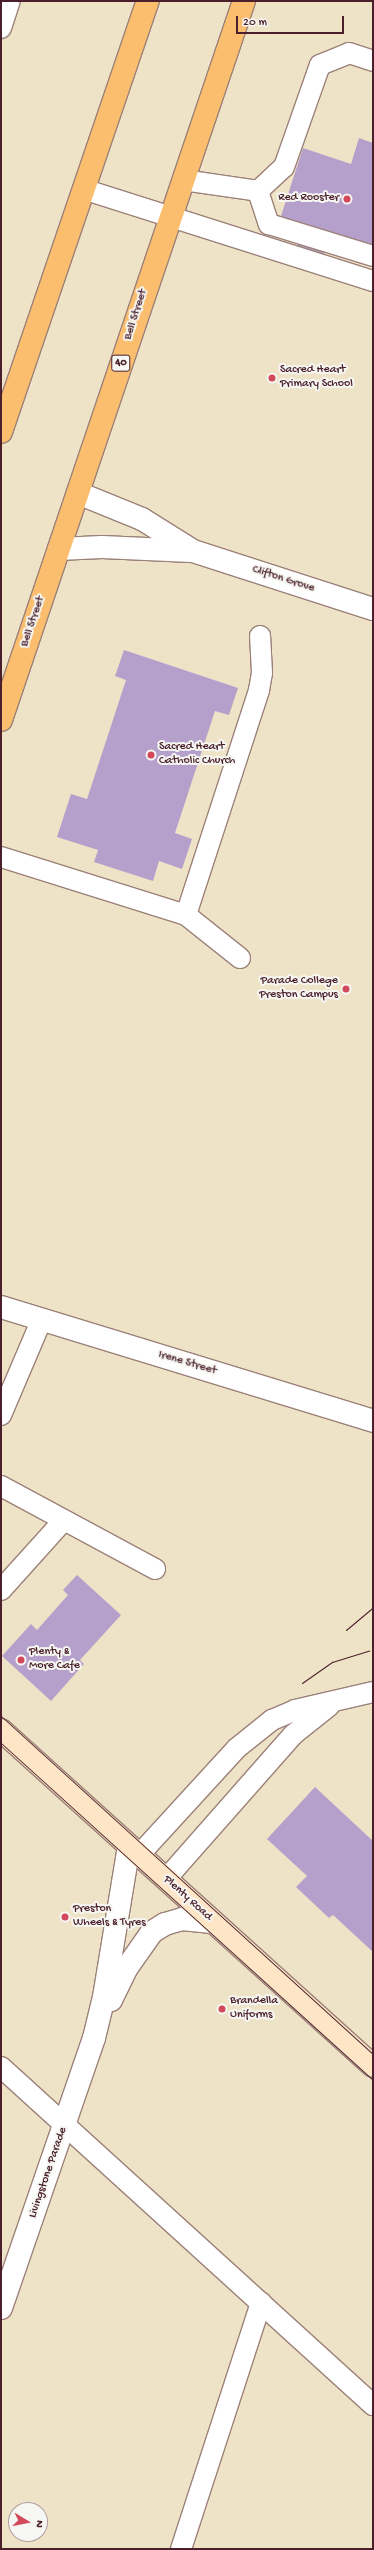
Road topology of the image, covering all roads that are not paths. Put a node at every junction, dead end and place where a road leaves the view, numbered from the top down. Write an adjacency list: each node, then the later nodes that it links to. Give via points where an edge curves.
1 (10, 1): 4 (lane)
2 (148, 1): 7 (highway)
3 (244, 1): 6 (highway, Bell Street / 40)
4 (1, 28)
5 (373, 61): 8 (lane, via 349,53 320,65 284,167)
6 (183, 180): 8 (lane); 9 (highway, Bell Street / 40)
7 (83, 189): 9 (lane); 12 (highway)
8 (258, 191): 10 (lane, via 269,224)
9 (170, 216): 11 (lane); 13 (highway, Bell Street / 40)
10 (373, 256)
11 (373, 281)
12 (1, 432)
13 (78, 493): 14 (highway, Bell Street / 40); 15 (street, Clifton Grove, via 142,519)
14 (59, 549): 15 (street, Clifton Grove, via 102,547); 18 (highway, Bell Street / 40)
15 (192, 551): 16 (street, Clifton Grove)
16 (373, 608)
17 (260, 636): 20 (lane, via 262,673 259,690)
18 (1, 720)
19 (1, 857): 20 (lane)
20 (186, 915): 21 (lane)
21 (240, 958)
22 (1, 1307): 23 (street, Irene Street)
23 (42, 1319): 24 (lane); 25 (street, Irene Street)
24 (1, 1415)
25 (373, 1421)
26 (1, 1486): 27 (lane)
27 (64, 1520): 28 (lane); 29 (lane)
28 (155, 1569)
29 (1, 1590)
30 (373, 1692): 31 (lane, via 347,1697)
31 (294, 1726): 33 (lane, via 272,1720 238,1748); 34 (lane)
32 (1, 1730): 33 (main road, Plenty Road)
33 (134, 1850): 34 (main road, Plenty Road); 36 (street, Livingstone Parade)
34 (166, 1880): 35 (main road, Plenty Road)
35 (212, 1922): 36 (street, Livingstone Parade, via 182,1919 165,1924 152,1932 126,1969); 38 (main road, Plenty Road)
36 (94, 2038): 39 (street, Livingstone Parade)
37 (1, 2066): 39 (lane)
38 (373, 2066)
39 (65, 2127): 40 (lane); 41 (street, Livingstone Parade)
40 (260, 2303): 42 (lane); 43 (lane)
41 (1, 2308)
42 (373, 2405)
43 (181, 2549)

